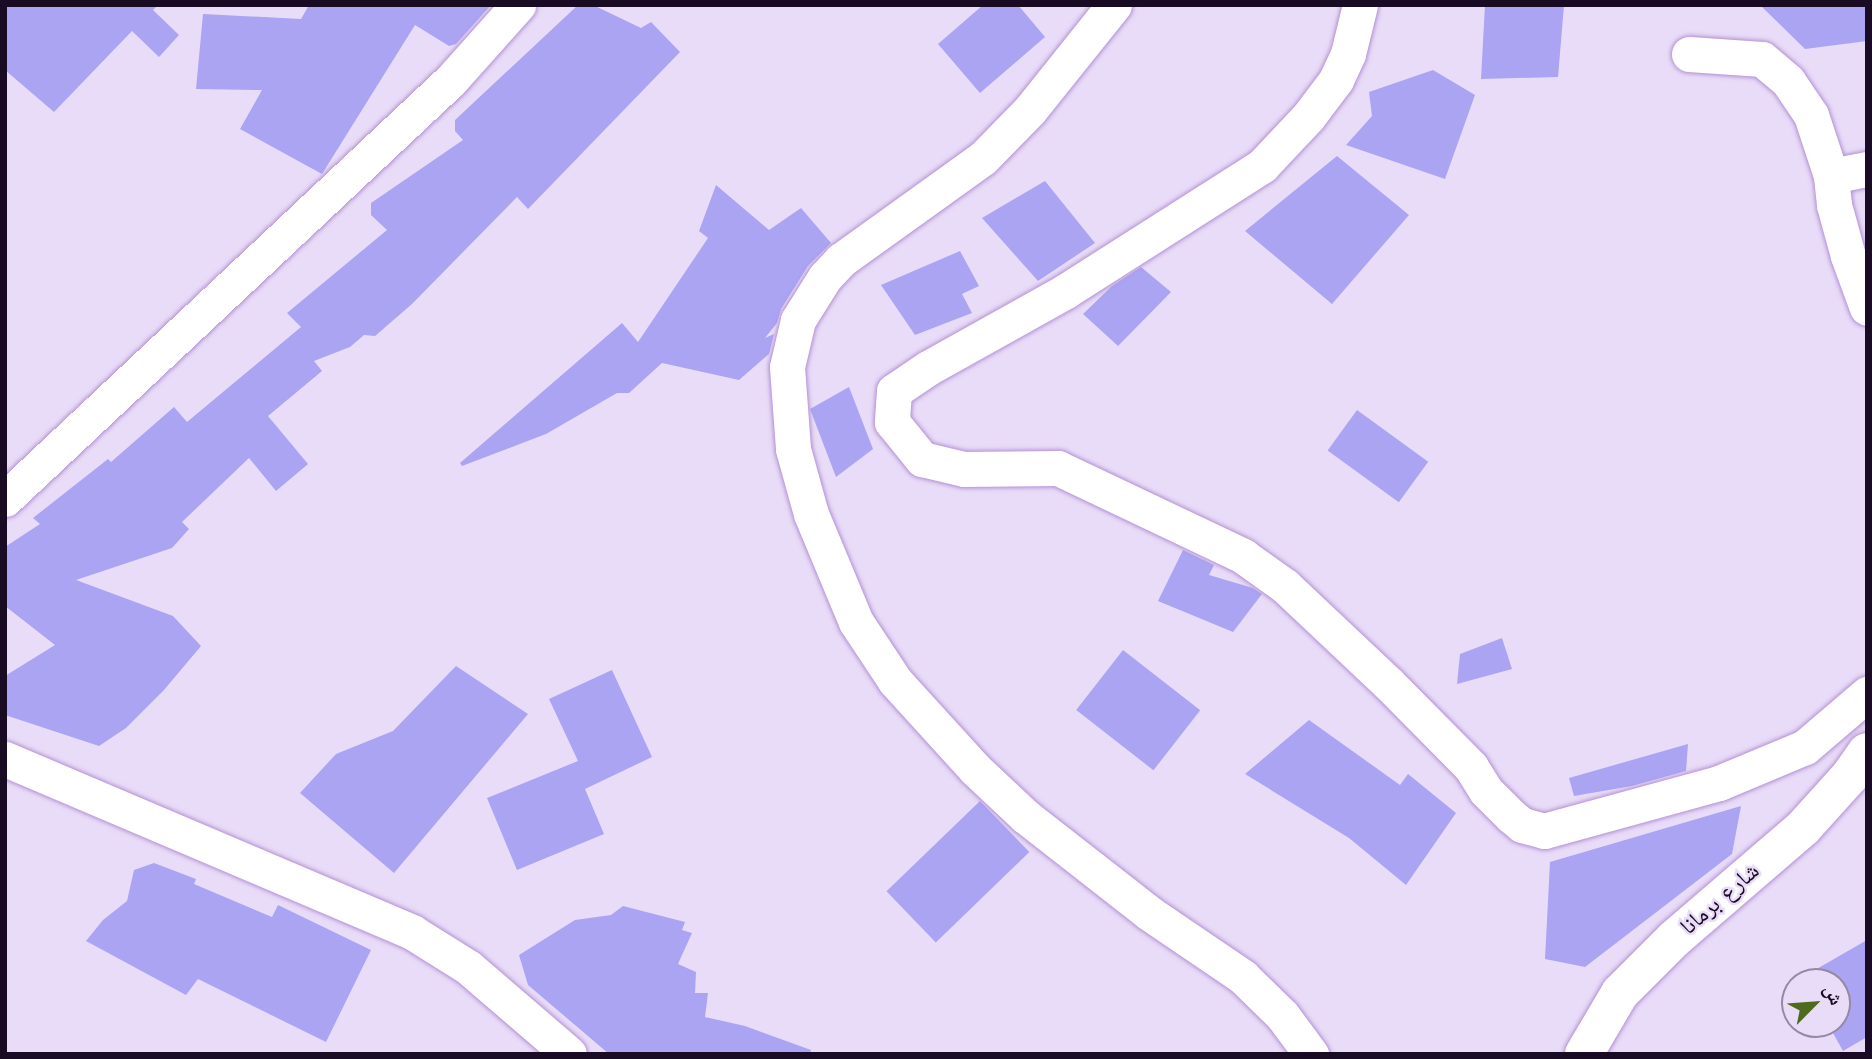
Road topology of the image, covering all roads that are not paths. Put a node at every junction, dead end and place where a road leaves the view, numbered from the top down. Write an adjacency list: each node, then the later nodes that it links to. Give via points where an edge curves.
1 (518, 5): 8 (street, via 432,99)
2 (1114, 5): 13 (street, via 1030,110 983,158 841,260 825,277 798,320 787,367 793,449 811,514 856,622 895,681 1025,816 1149,913 1243,977 1282,1015)
3 (1360, 5): 9 (street, via 1348,54 1336,80 1262,166 1066,291 894,391 892,422 922,459 964,469 1058,468 1243,556 1341,638 1471,767 1486,791 1511,816 1533,828 1544,831 1719,783 1805,747)
4 (1689, 54): 6 (street, via 1762,60 1788,81 1811,115)
5 (1867, 169): 6 (street)
6 (1831, 176): 7 (street, via 1838,217)
7 (1867, 308)
8 (5, 499)
9 (1867, 694)
10 (1867, 752): 14 (street, شارع برمانا, via 1803,828 1674,939 1620,993)
11 (5, 759): 12 (street, via 412,932 468,967)
12 (569, 1054)
13 (1311, 1054)
14 (1584, 1054)

